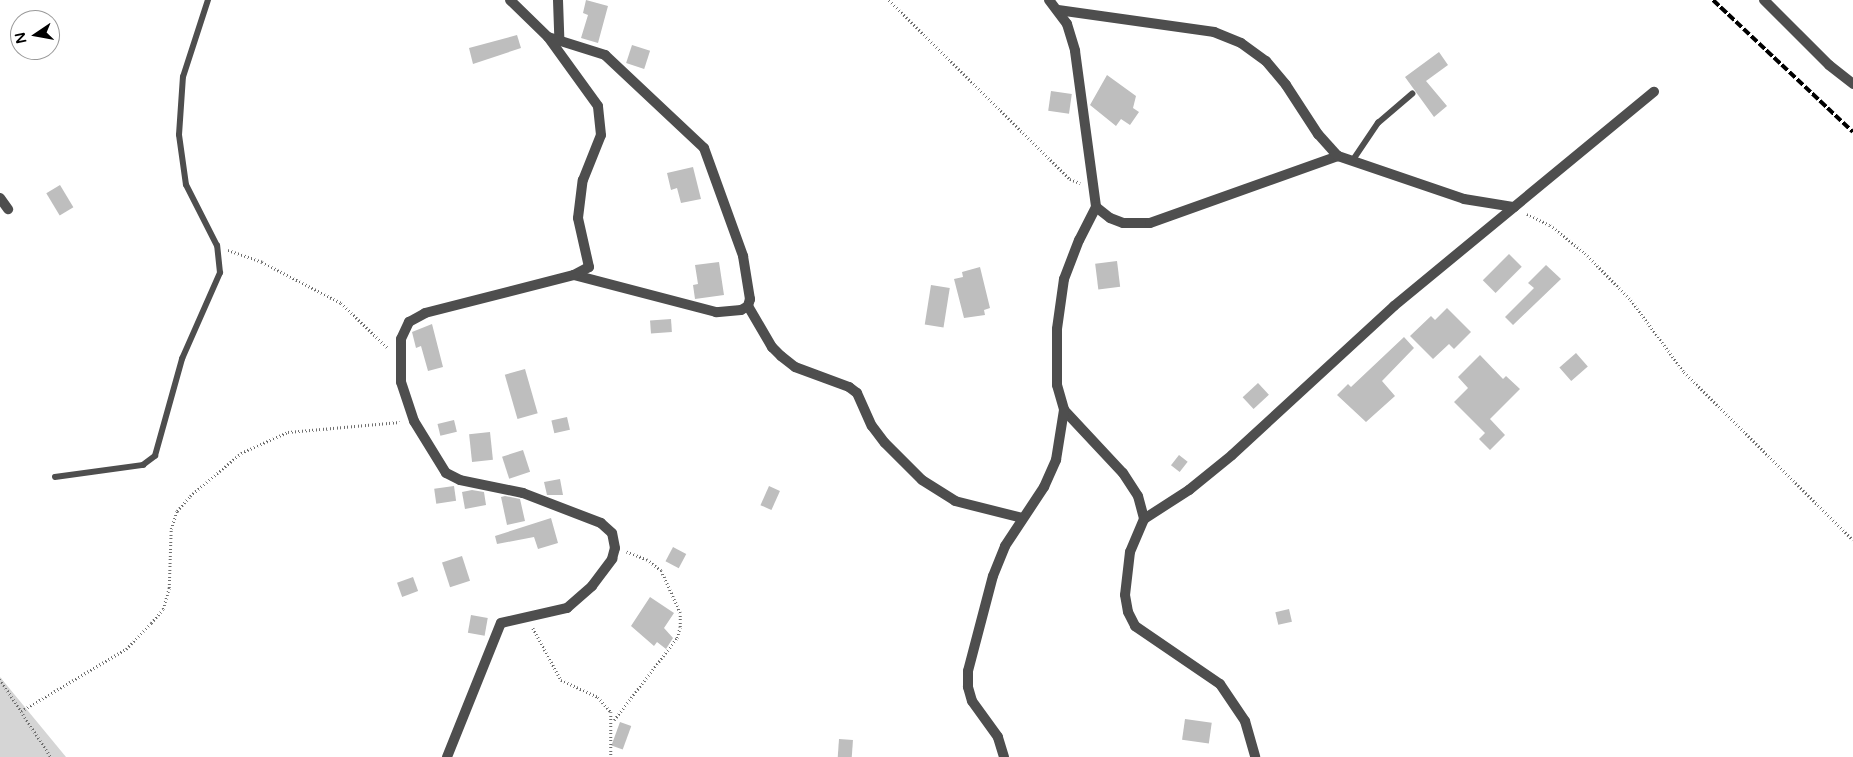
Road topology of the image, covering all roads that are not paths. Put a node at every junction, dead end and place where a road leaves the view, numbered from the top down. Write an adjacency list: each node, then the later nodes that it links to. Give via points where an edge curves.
1 (208, 0): 21 (lane, via 183,78 179,135 186,185 217,246 220,273 182,359 155,456 143,465)
2 (510, 0): 7 (street)
3 (558, 0): 8 (street)
4 (1049, 0): 6 (street)
5 (1764, 0): 9 (street, via 1829,66)
6 (1058, 10): 12 (street, via 1214,32 1242,43 1266,61 1318,134); 15 (street, via 1067,24 1075,51)
7 (548, 37): 8 (street); 18 (street, via 598,106 601,122 601,135 583,180 578,218 590,263)
8 (559, 38): 19 (street, via 605,55 704,148 743,256 749,287)
9 (1853, 84)
10 (1654, 92): 16 (street)
11 (1412, 94): 13 (lane, via 1378,123)
12 (1338, 156): 13 (street); 15 (street, via 1150,223 1123,223)
13 (1352, 160): 16 (street, via 1464,199)
14 (0, 198): 17 (street)
15 (1096, 207): 20 (street, via 1064,279 1057,329 1057,385)
16 (1514, 208): 23 (street, via 1394,306 1232,455 1189,490)
17 (8, 209)
18 (574, 275): 19 (street, via 716,312 741,310); 24 (street, via 425,313 410,322 401,339 401,382 414,421 446,473 460,480 523,494 601,523 612,533 615,548 612,559 592,586 567,608 501,623)
19 (748, 306): 22 (street, via 772,347 781,356 795,367 849,387 857,394 884,443 922,480 955,501)
20 (1064, 410): 22 (street, via 1056,460 1044,487); 23 (street, via 1123,473 1138,496)
21 (56, 477)
22 (1022, 518): 25 (street, via 1005,546 993,576 968,671 972,701 998,737)
23 (1144, 519): 26 (street, via 1126,570 1128,612 1135,626 1150,639 1220,684 1245,721)
24 (447, 757)
25 (1004, 757)
26 (1255, 757)

